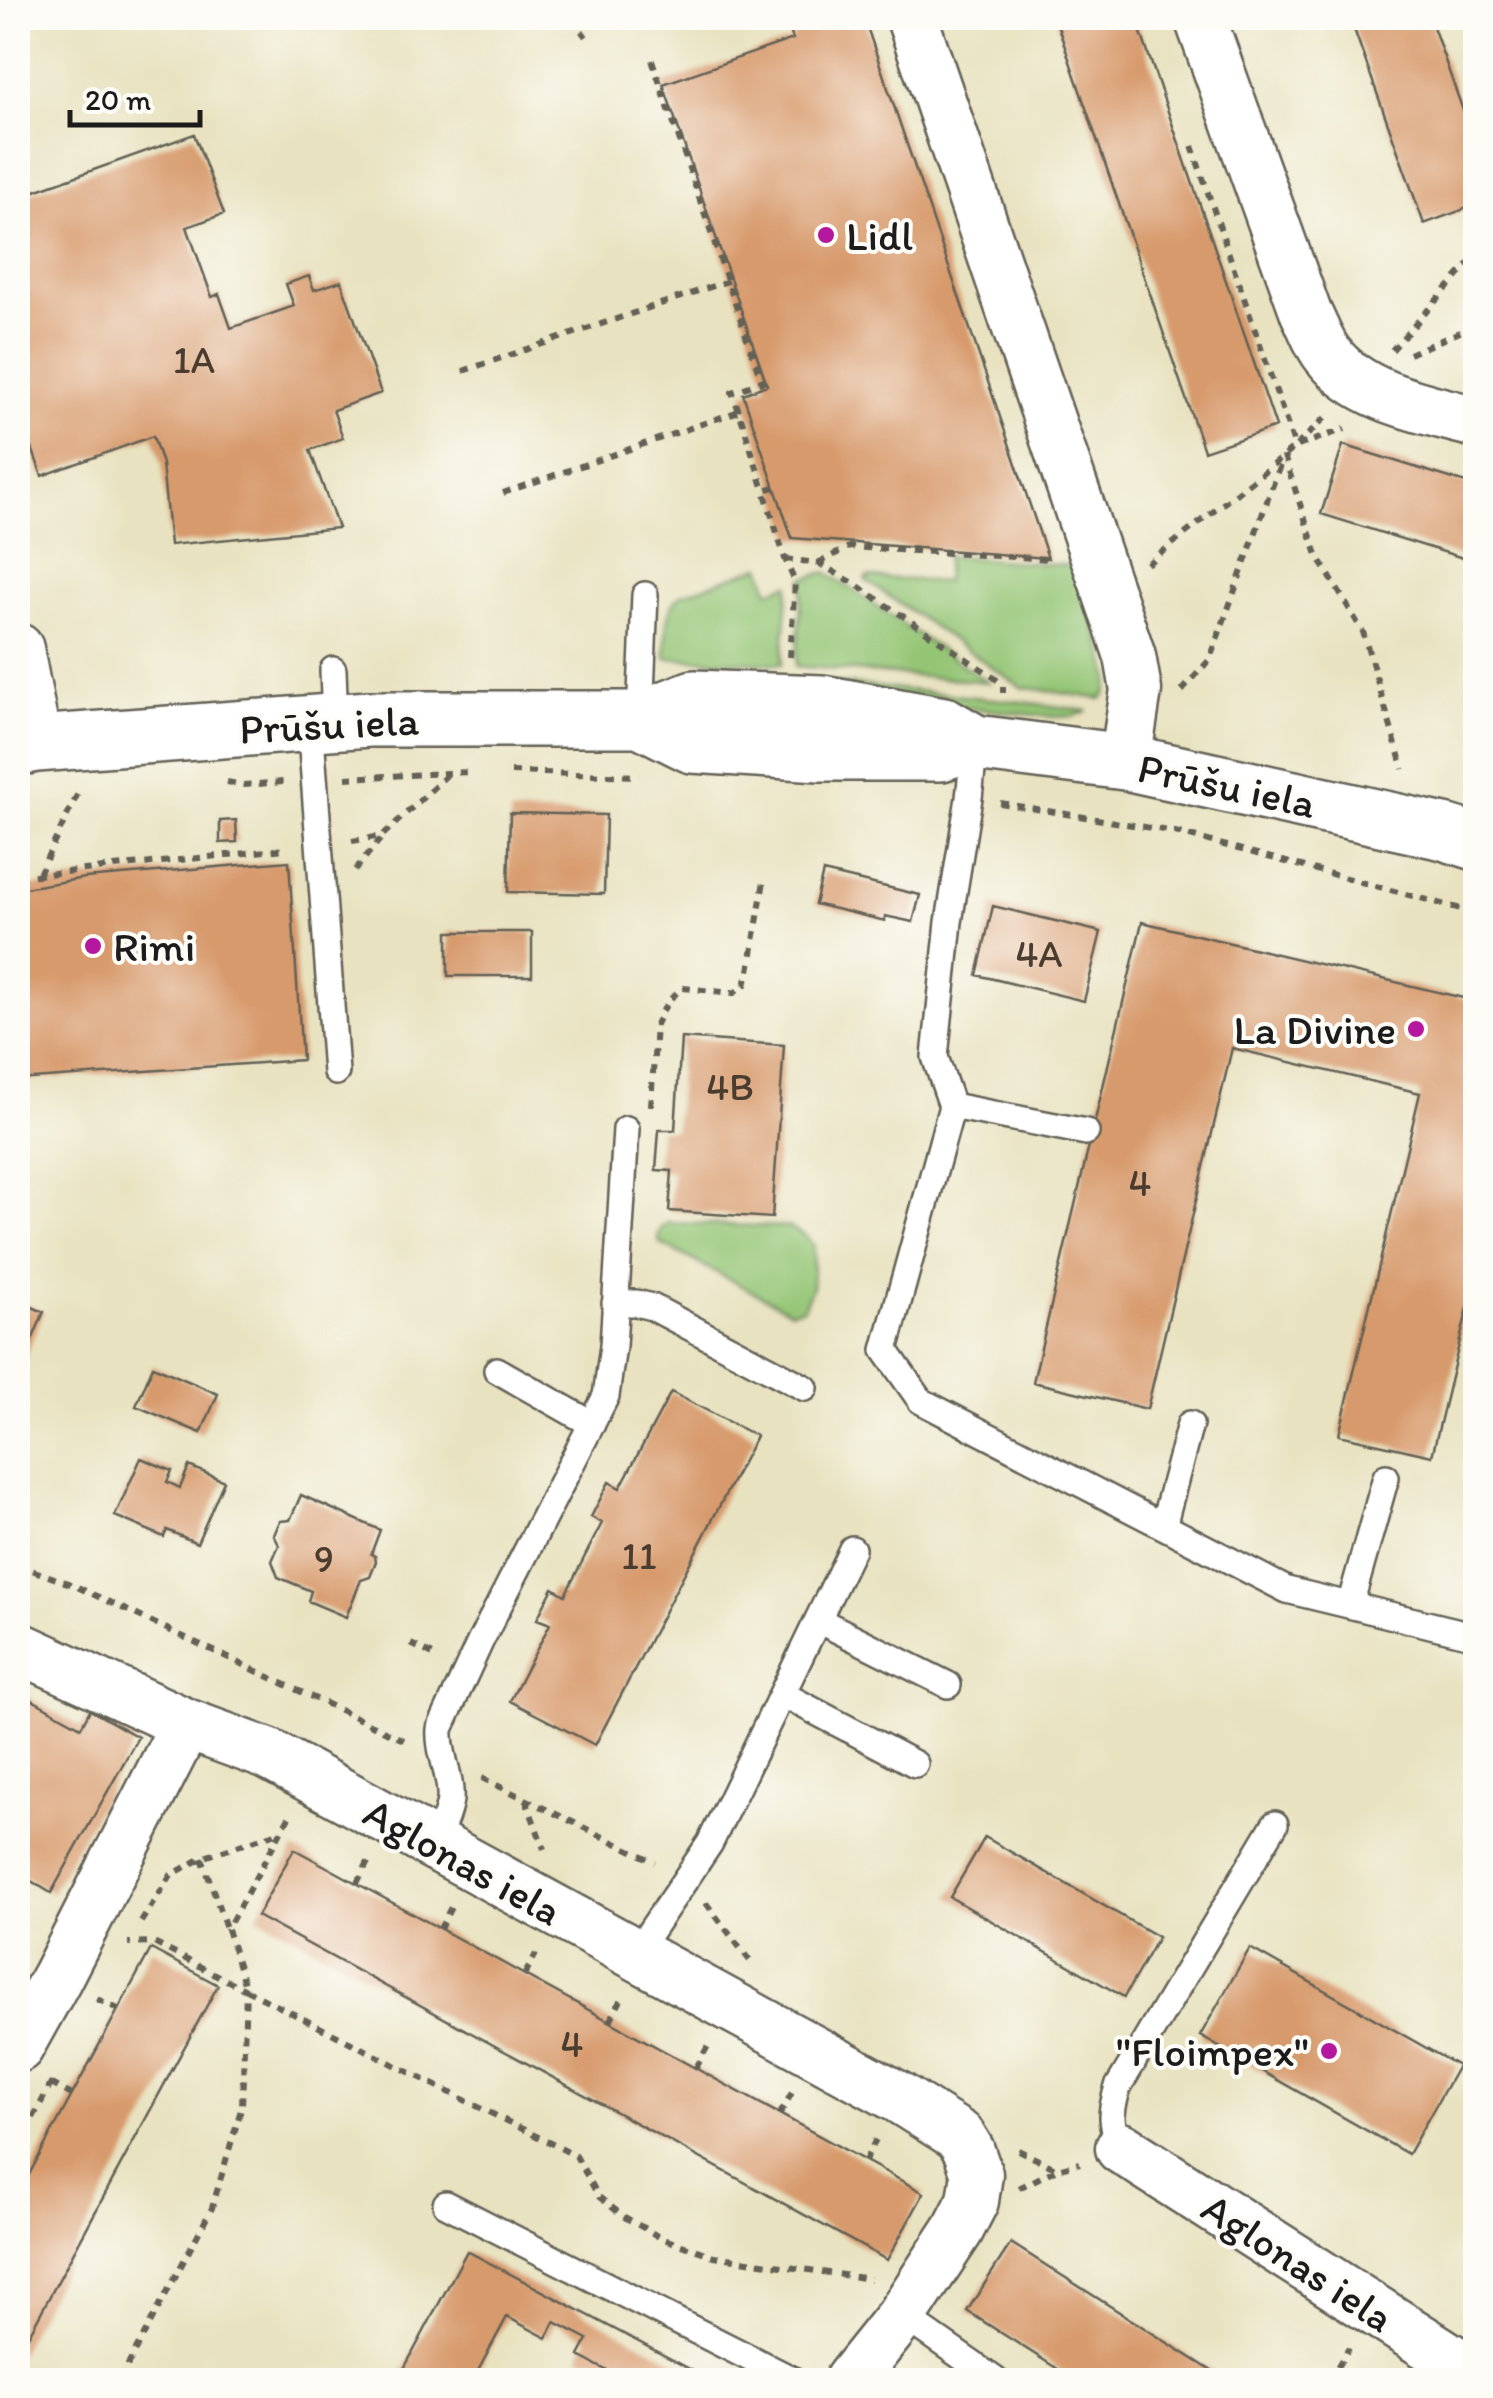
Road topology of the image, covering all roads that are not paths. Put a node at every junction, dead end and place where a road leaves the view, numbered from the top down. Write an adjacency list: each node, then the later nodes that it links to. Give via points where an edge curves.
1 (912, 18): 10 (street, via 1130,656 1136,690)
2 (1200, 18): 3 (street, via 1306,313 1328,355 1360,384)
3 (1476, 422)
4 (645, 596): 7 (lane)
5 (18, 649): 9 (street)
6 (326, 704): 7 (street, Prūšu iela); 9 (street, Prūšu iela); 12 (lane, via 320,846)
7 (640, 719): 8 (street, Prūšu iela, via 692,745 820,754 940,753)
8 (976, 742): 10 (street, Prūšu iela); 13 (lane, via 934,1057)
9 (27, 746)
10 (1125, 762): 11 (street, Prūšu iela)
11 (1476, 842)
12 (336, 1072)
13 (952, 1106): 15 (lane); 22 (lane, via 886,1350 922,1401)
14 (626, 1129): 16 (lane)
15 (1086, 1132)
16 (616, 1303): 18 (lane, via 652,1307); 19 (lane, via 610,1383)
17 (497, 1370): 19 (lane)
18 (805, 1388)
19 (592, 1424): 33 (lane, via 440,1729 450,1795)
20 (1190, 1424): 22 (lane)
21 (1386, 1477): 24 (lane)
22 (1163, 1526): 24 (lane, via 1287,1590)
23 (852, 1549): 25 (lane)
24 (1350, 1605): 26 (lane)
25 (818, 1620): 28 (lane); 29 (lane)
26 (1476, 1636)
27 (18, 1647): 30 (street, Aglonas iela)
28 (948, 1684)
29 (782, 1694): 31 (lane); 34 (lane, via 710,1842)
30 (186, 1724): 33 (street, Aglonas iela, via 268,1754); 35 (street)
31 (915, 1764)
32 (1275, 1824): 36 (lane, via 1118,2087)
33 (434, 1846): 34 (street, Aglonas iela)
34 (635, 1954): 38 (street, Aglonas iela, via 960,2136 976,2174 972,2201 958,2230)
35 (18, 2046)
36 (1104, 2155): 39 (street, Aglonas iela)
37 (446, 2204): 40 (lane)
38 (889, 2297): 41 (street); 42 (lane)
39 (1476, 2375)
40 (793, 2380)
41 (850, 2380)
42 (995, 2380)

